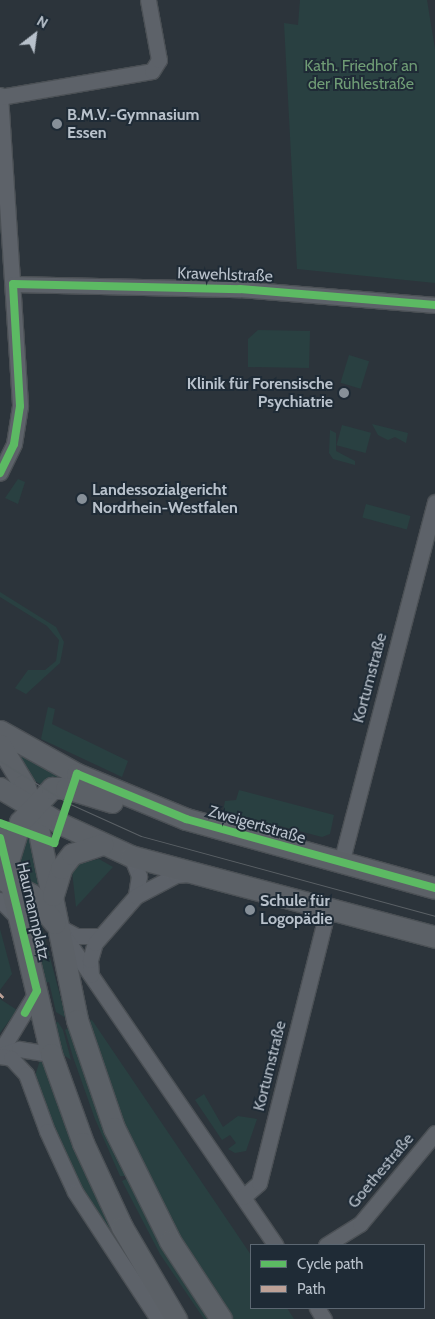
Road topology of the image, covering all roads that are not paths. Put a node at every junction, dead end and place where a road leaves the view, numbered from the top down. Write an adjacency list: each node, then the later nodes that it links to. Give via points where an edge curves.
1 (148, 0): 2 (street, via 159,60 152,71)
2 (0, 96): 3 (street)
3 (1, 122): 4 (street)
4 (13, 284): 5 (street, Krawehlstraße, via 240,289); 6 (street, via 20,406 14,444)
5 (435, 305)
6 (0, 473)
7 (435, 502): 8 (street, Kortumstraße)
8 (433, 523): 17 (street, Kortumstraße)
9 (0, 731): 12 (main road, Zweigertstraße, via 77,774)
10 (0, 745): 13 (main road, Haumannplatz, via 19,774)
11 (0, 788): 13 (main road)
12 (142, 802): 13 (main road, via 118,804 58,787); 17 (main road, Zweigertstraße, via 186,819)
13 (31, 808): 15 (main road); 19 (main road, via 18,828); 22 (main road, Haumannplatz, via 41,837)
14 (0, 838): 19 (main road, Haumannplatz)
15 (102, 844): 16 (main road); 22 (main road, via 80,849 69,857)
16 (131, 856): 18 (main road); 21 (street, via 139,876)
17 (341, 863): 20 (main road, Zweigertstraße)
18 (196, 874): 21 (street, via 176,875); 23 (main road)
19 (4, 881): 24 (main road, via 41,902); 28 (main road, Haumannplatz, via 21,923)
20 (435, 888)
21 (136, 896): 25 (street)
22 (52, 898): 24 (main road, Haumannplatz)
23 (328, 908): 26 (main road); 32 (street, Kortumstraße, via 259,1183)
24 (56, 924): 25 (street, Haumannplatz, via 77,936); 27 (street, Haumannplatz); 37 (main road, Haumannplatz, via 77,1020 114,1128 162,1226)
25 (100, 936): 27 (street, via 91,955)
26 (435, 937)
27 (91, 975): 32 (street, Haumannplatz)
28 (37, 991): 29 (street); 30 (main road, Haumannplatz)
29 (0, 1054): 30 (street, via 19,1049); 35 (street, via 11,1058 26,1074 75,1192)
30 (52, 1054): 36 (main road, Haumannplatz, via 83,1142 122,1227)
31 (435, 1133): 34 (street, Goethestraße, via 360,1224)
32 (243, 1196): 33 (street, Haumannplatz)
33 (275, 1244)
34 (328, 1244)
35 (158, 1319)
36 (176, 1319)
37 (221, 1319)

